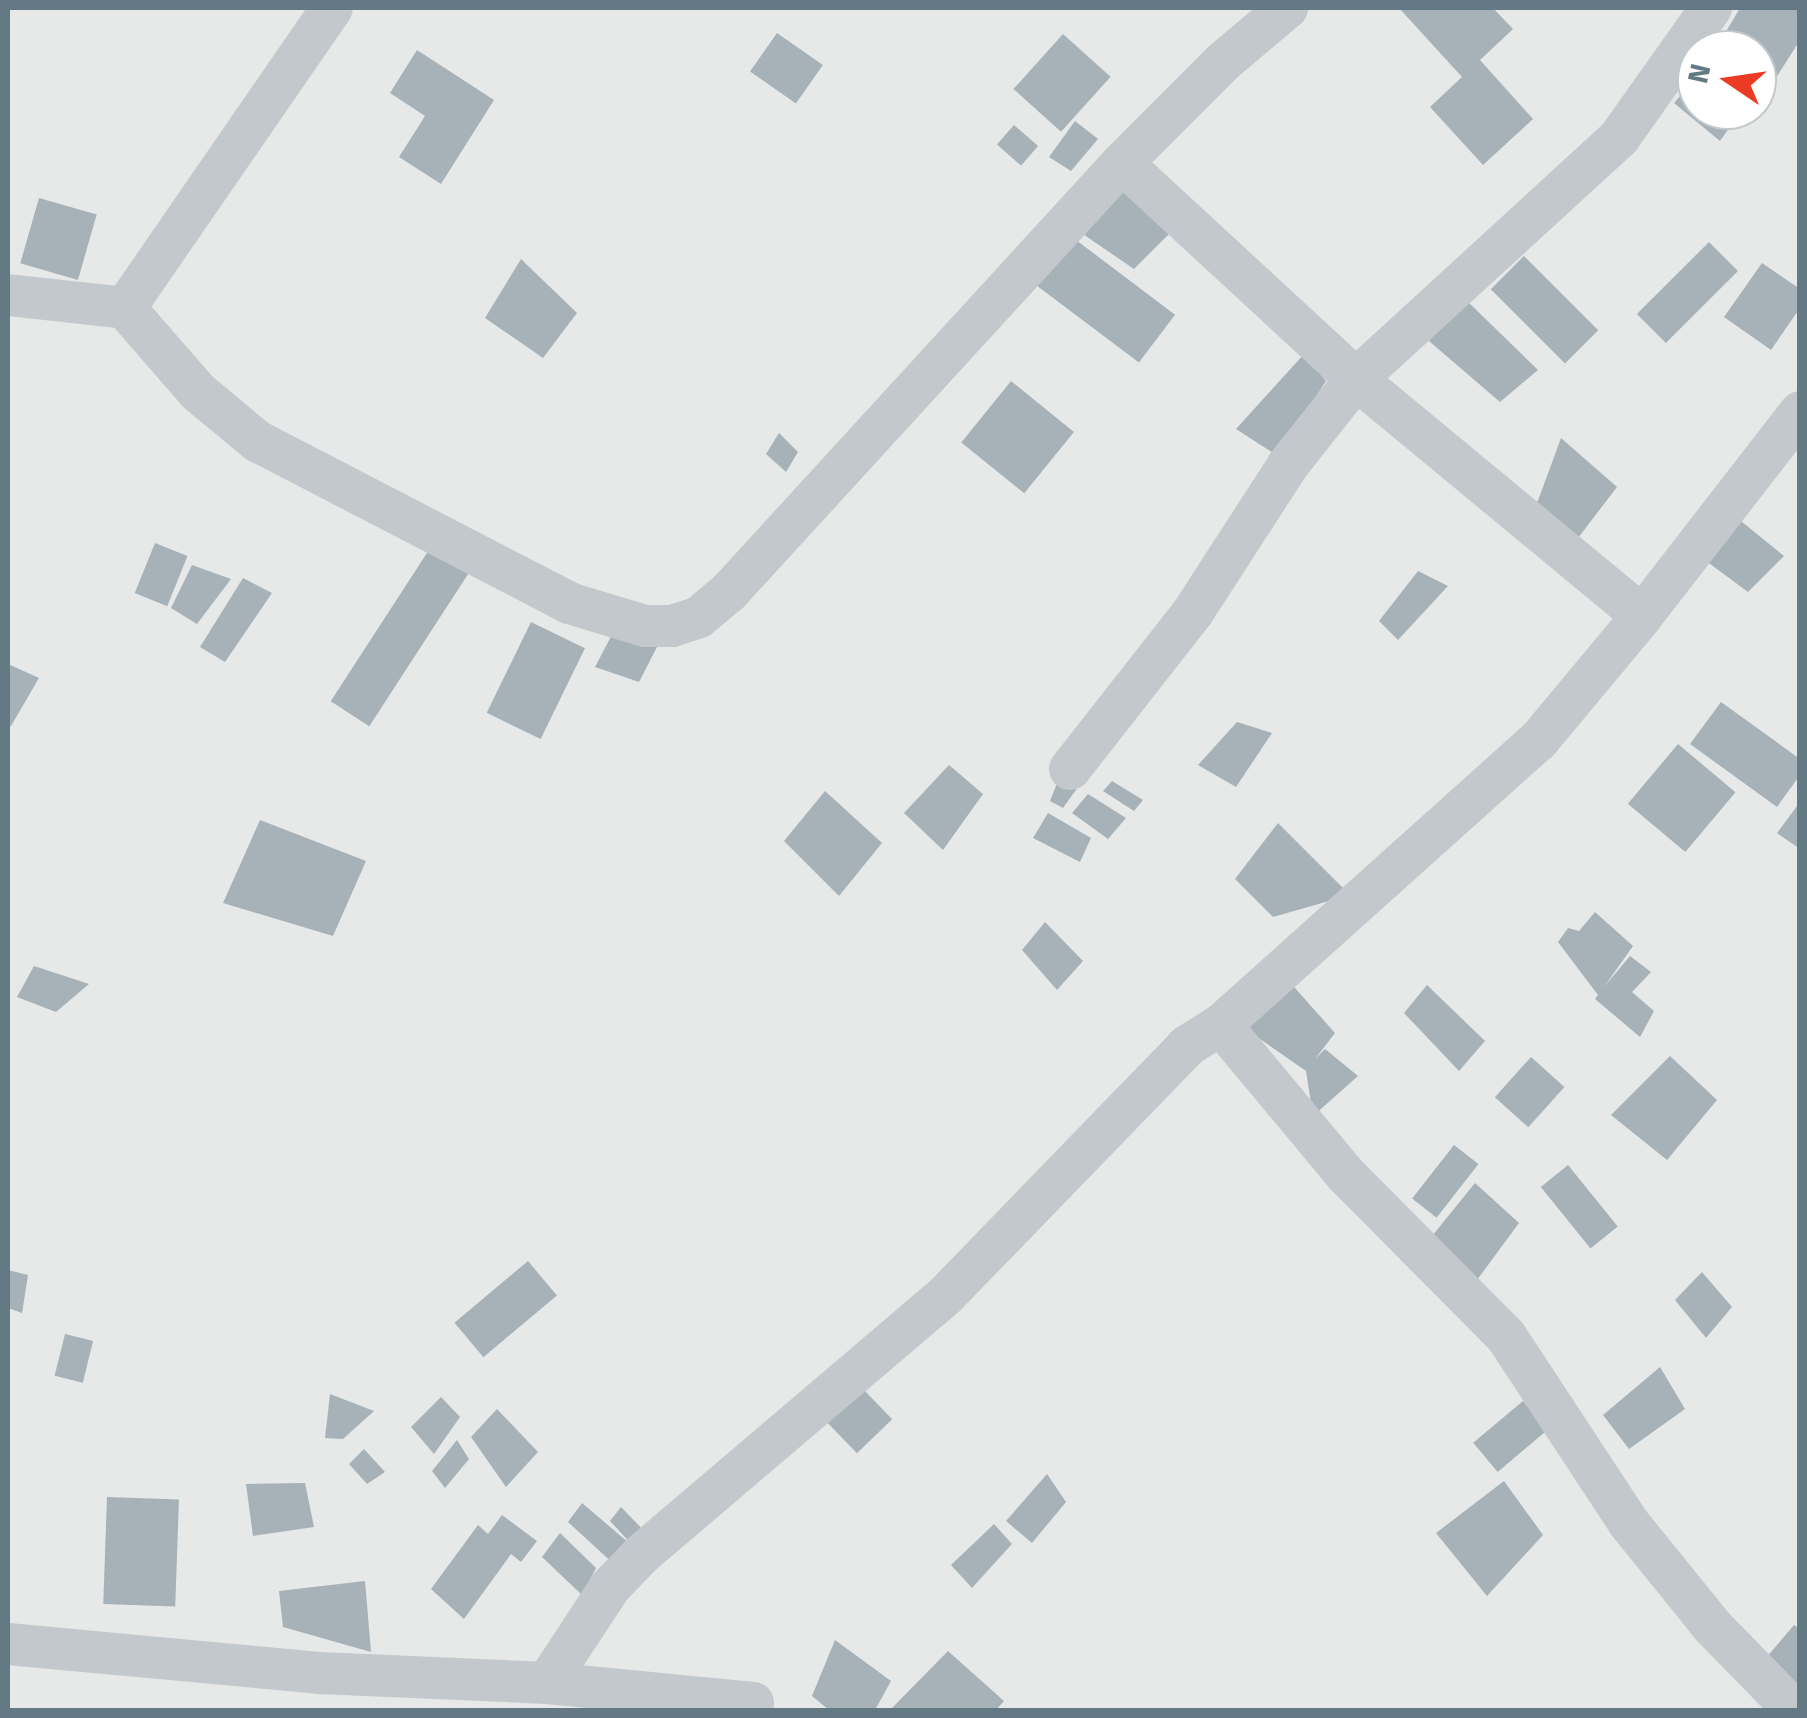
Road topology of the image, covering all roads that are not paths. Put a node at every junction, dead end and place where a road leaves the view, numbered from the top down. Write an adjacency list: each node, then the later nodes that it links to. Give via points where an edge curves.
1 (332, 8): 6 (street)
2 (1287, 8): 4 (street)
3 (1711, 8): 7 (street, via 1618,138)
4 (1122, 163): 6 (street, via 728,593 699,616 672,626 644,626 569,604 258,440 198,392); 7 (street)
5 (8, 294): 6 (street)
6 (125, 308)
7 (1356, 379): 9 (street); 10 (street, via 1288,466 1193,612)
8 (1800, 412): 9 (street)
9 (1642, 616): 11 (street, via 1538,741)
10 (1070, 769)
11 (1221, 1024): 13 (street, via 1187,1046 946,1295 642,1554 610,1587); 15 (street, via 1348,1176 1506,1336 1628,1522 1713,1628)
12 (8, 1644): 13 (street)
13 (547, 1684): 14 (street)
14 (753, 1703)
15 (1794, 1710)

